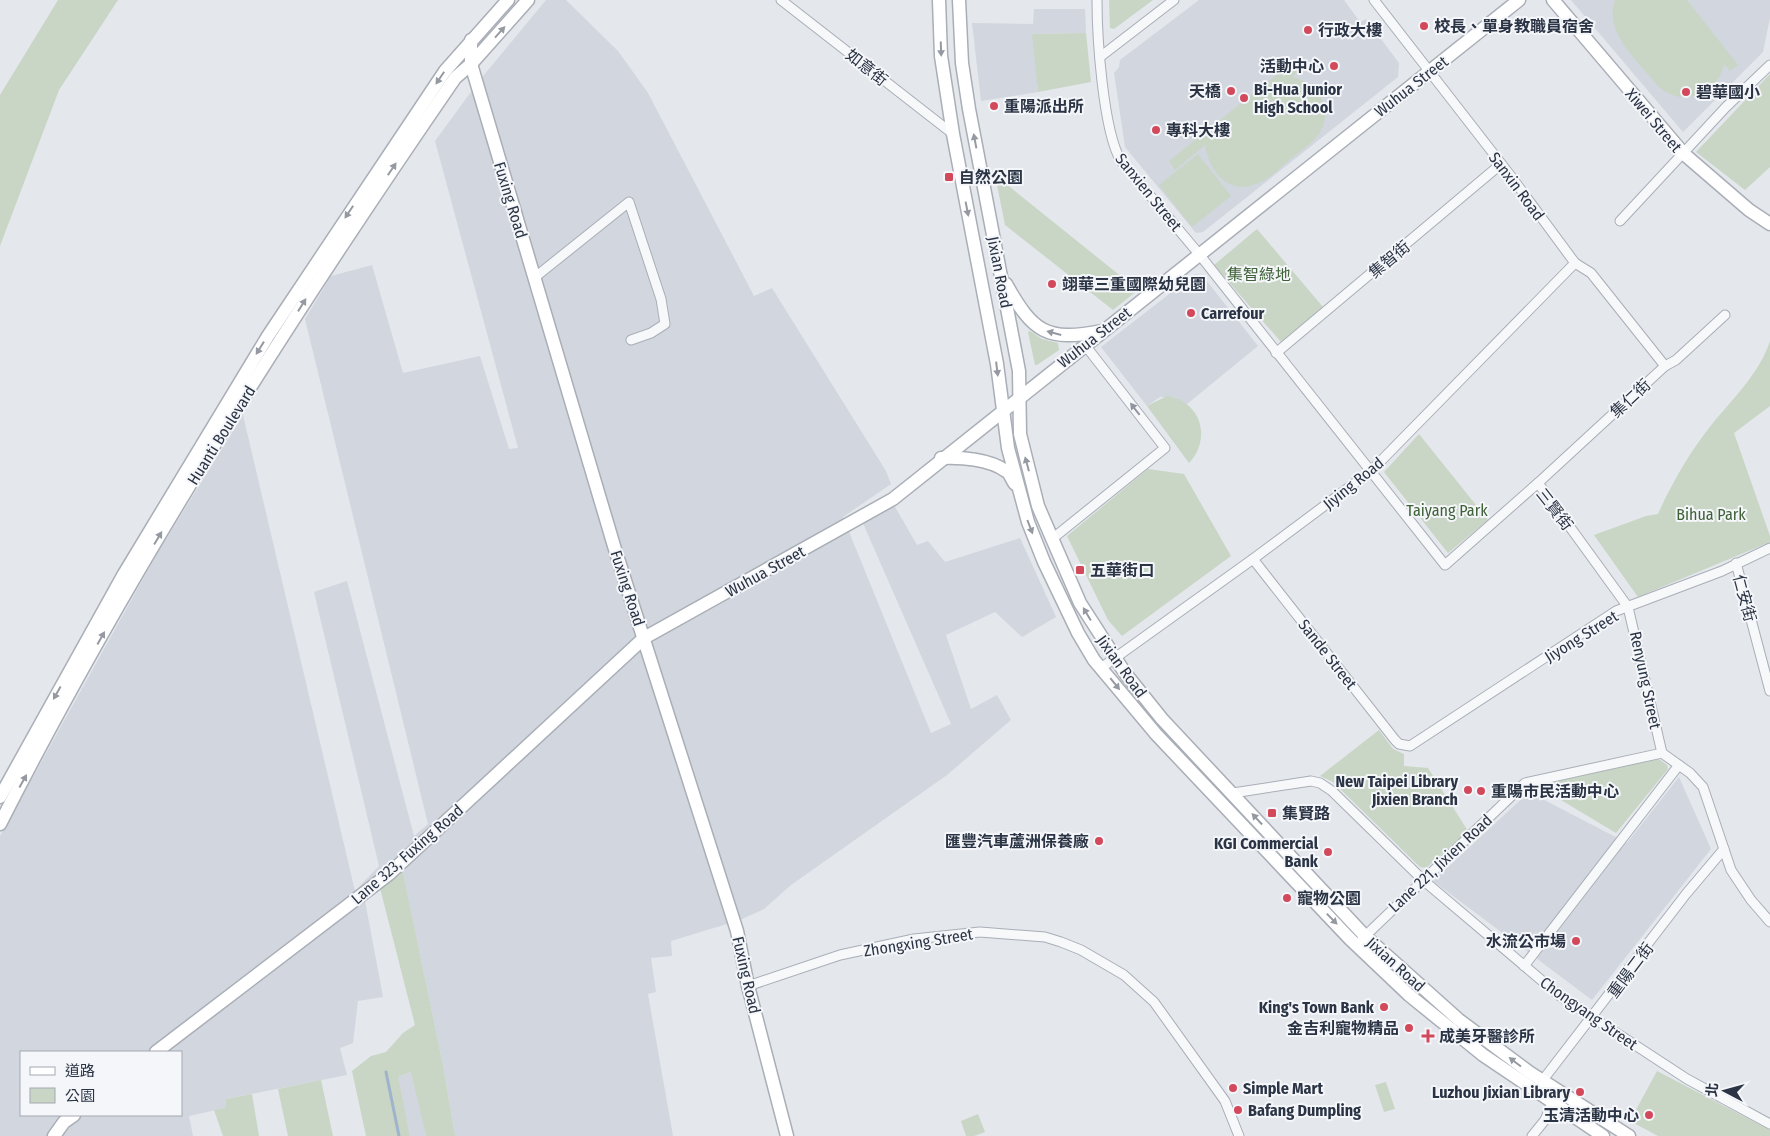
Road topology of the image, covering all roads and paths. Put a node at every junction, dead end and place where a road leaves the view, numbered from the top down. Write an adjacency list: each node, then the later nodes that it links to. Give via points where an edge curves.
1 (508, 0): 11 (street, Huanti Boulevard)
2 (528, 0): 13 (street, Huanti Boulevard, one-way to 2)
3 (780, 0): 16 (street, 如意街)
4 (939, 0): 16 (street, Jixian Road, one-way to 16, via 941,56)
5 (959, 0): 23 (street, Jixian Road, one-way to 5, via 968,109)
6 (1097, 0): 12 (street, Sanxien Street)
7 (1174, 0): 12 (street)
8 (1374, 0): 15 (street, Sanxin Road)
9 (1519, 0): 15 (street, Wuhua Street)
10 (1553, 0): 17 (street, Xiwei Street)
11 (471, 40): 13 (street, Fuxing Road); 35 (street, Huanti Boulevard, one-way to 35, via 445,71 332,237)
12 (1100, 57): 21 (street, Sanxien Street, via 1114,150)
13 (470, 64): 24 (street, Fuxing Road); 35 (street, Huanti Boulevard, one-way to 13, via 359,218 455,78)
14 (1770, 65): 17 (street)
15 (1430, 71): 18 (street, Sanxin Road); 21 (street, Wuhua Street)
16 (952, 134): 32 (street, Jixian Road, one-way to 32, via 997,364)
17 (1684, 154): 19 (street); 20 (street, Xiwei Street)
18 (1501, 164): 22 (street, Sanxin Road); 29 (street, 集智街)
19 (1620, 221)
20 (1770, 224)
21 (1199, 254): 26 (street, Wuhua Street); 29 (street, Sanxien Street)
22 (1575, 263): 30 (street, Sanxin Road, via 1591,274); 34 (street, Jiying Road)
23 (1000, 274): 26 (street, one-way to 23, via 1078,336 1058,335 1039,328 1026,317); 31 (street, Jixian Road)
24 (534, 278): 27 (street, via 628,202 661,299 665,324); 44 (street, Fuxing Road)
25 (1725, 315): 30 (street, 集仁街, via 1676,360)
26 (1102, 331): 28 (street, Wuhua Street)
27 (631, 340)
28 (1085, 346): 31 (street, Wuhua Street); 38 (street, one-way to 28, via 1165,448)
29 (1276, 353): 34 (street, 三賢街)
30 (1665, 366): 36 (street, 集仁街)
31 (1021, 395): 32 (street, Wuhua Street); 38 (street, Jixian Road, one-way to 31, via 1038,506 1020,434)
32 (1002, 412): 33 (street, Wuhua Street); 37 (street, Jixian Road)
33 (941, 458): 37 (street, via 969,459 1007,471); 44 (street, Wuhua Street, via 892,499)
34 (1371, 471): 36 (street, 三賢街, via 1445,565); 40 (street, Jiying Road)
35 (188, 477): 42 (street, Huanti Boulevard)
36 (1538, 483): 43 (street, 三賢街)
37 (1017, 488): 46 (street, Jixian Road, one-way to 46, via 1064,607)
38 (1052, 539): 45 (street, Jixian Road, one-way to 38, via 1080,602)
39 (1770, 548): 41 (street, Jiyong Street)
40 (1253, 559): 45 (street, Jiying Road); 48 (street, Sande Street, via 1395,740)
41 (1736, 563): 43 (street, Jiyong Street); 47 (street, 仁安街)
42 (129, 577): 52 (street, Huanti Boulevard, one-way to 52); 53 (street, Huanti Boulevard, one-way to 42)
43 (1628, 607): 48 (street, Jiyong Street, via 1616,611 1416,744); 49 (street, Renyung Street)
44 (644, 638): 59 (street, Fuxing Road, via 737,931); 61 (street, Lane 323, Fuxing Road, via 389,874)
45 (1115, 659): 46 (street, Jiying Road); 51 (street, Jixian Road, via 1162,719)
46 (1101, 668): 57 (street, Jixian Road, one-way to 57, via 1156,734)
47 (1770, 691)
48 (1404, 746)
49 (1662, 753): 50 (street); 55 (street, Lane 221, Jixien Road, via 1525,783)
50 (1679, 765): 54 (street, via 1702,787); 58 (street)
51 (1233, 794): 55 (street, Chongyang Street, via 1311,781 1320,783); 57 (street, Jixian Road, one-way to 51)
52 (0, 797)
53 (0, 824)
54 (1724, 849): 56 (street, via 1731,870); 60 (street, 重陽二街)
55 (1423, 880): 57 (street, Lane 221, Jixien Road); 58 (street, Chongyang Street)
56 (1770, 922)
57 (1361, 941): 62 (street, Jixian Road)
58 (1524, 966): 60 (street, Chongyang Street)
59 (748, 986): 67 (street, Fuxing Road); 68 (street, Zhongxing Street, via 840,955 914,939 980,932 1045,937 1081,950 1124,975 1154,1002 1225,1101)
60 (1593, 1018): 62 (street, 重陽二街); 65 (street, Chongyang Street, via 1687,1079)
61 (157, 1051)
62 (1539, 1085): 63 (street, Jixian Road)
63 (1555, 1097): 69 (street, via 1545,1120); 70 (street, Jixian Road); 71 (street, Jixian Road)
64 (73, 1116): 66 (street)
65 (1770, 1124)
66 (54, 1136)
67 (787, 1136)
68 (1239, 1136)
69 (1532, 1136)
70 (1604, 1136)
71 (1629, 1136)

